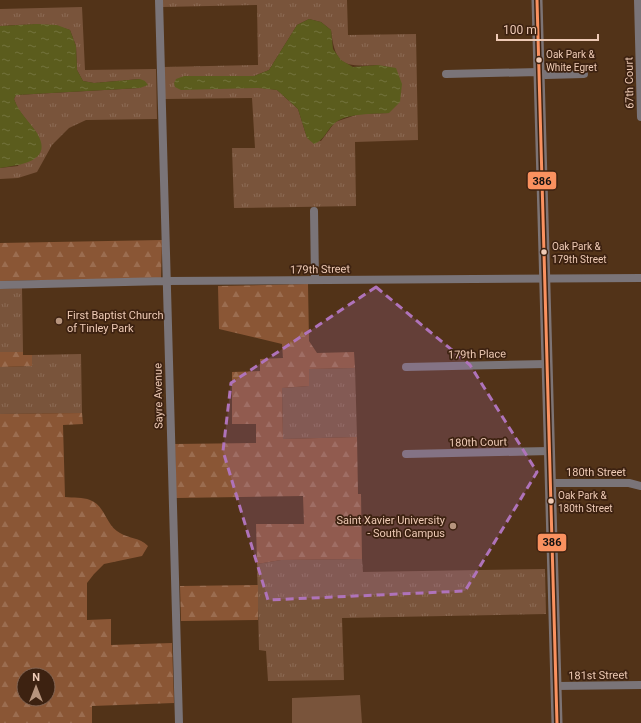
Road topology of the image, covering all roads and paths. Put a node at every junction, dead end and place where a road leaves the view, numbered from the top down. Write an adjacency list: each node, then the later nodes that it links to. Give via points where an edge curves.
1 (159, 0): 12 (street, Sayre Avenue)
2 (537, 0): 4 (street)
3 (638, 0): 7 (street, 67th Court)
4 (539, 72): 5 (street); 6 (street, via 546,75); 9 (street)
5 (446, 74)
6 (584, 74)
7 (641, 117)
8 (314, 211): 11 (street)
9 (545, 278): 10 (street, 179th Street); 11 (street, 179th Street); 14 (street)
10 (641, 278)
11 (315, 280): 12 (street, 179th Street)
12 (166, 281): 13 (street, 179th Street); 22 (street, Sayre Avenue)
13 (0, 285)
14 (547, 364): 15 (street, 179th Place); 16 (street)
15 (406, 367)
16 (550, 451): 17 (street, 180th Court); 18 (street)
17 (406, 454)
18 (550, 483): 19 (street, 180th Street, via 629,483); 21 (street)
19 (641, 486)
20 (641, 685): 21 (street, 181st Street)
21 (556, 686): 23 (street)
22 (179, 723)
23 (557, 723)

